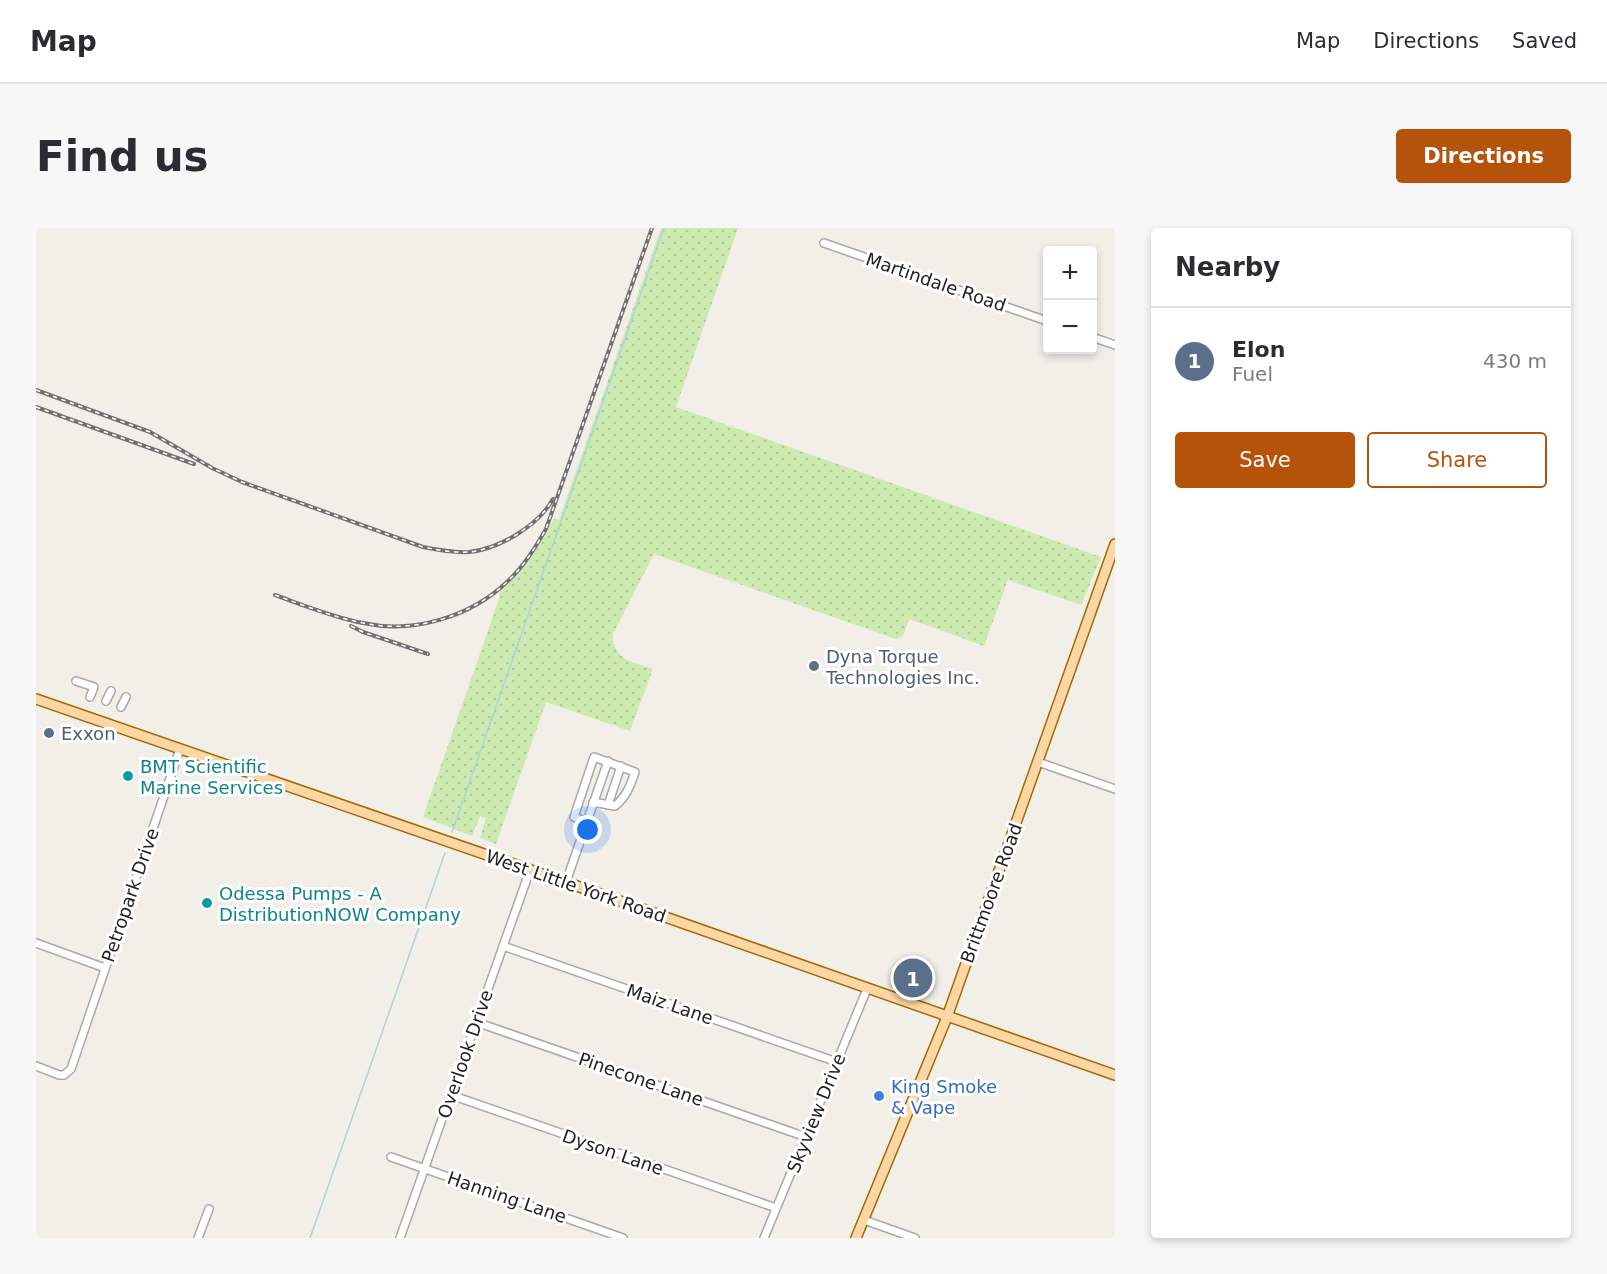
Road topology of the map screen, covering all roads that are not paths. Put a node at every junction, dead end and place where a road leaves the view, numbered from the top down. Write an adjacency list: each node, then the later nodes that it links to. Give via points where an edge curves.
1 (824, 243): 2 (street, Martindale Road)
2 (1043, 320)
3 (1097, 339): 4 (street)
4 (1115, 345)
5 (1115, 544): 15 (main road, Brittmoore Road)
6 (76, 681): 8 (street, via 94,687)
7 (111, 691): 11 (street)
8 (90, 697)
9 (126, 697): 12 (street)
10 (36, 699): 13 (main road, West Little York Road)
11 (106, 701)
12 (121, 707)
13 (180, 749): 21 (main road, West Little York Road); 25 (street, Petropark Drive)
14 (608, 761): 16 (street); 18 (street); 20 (street, via 594,758 574,817)
15 (1038, 762): 17 (street); 27 (main road, Brittmoore Road)
16 (621, 766): 19 (street); 19 (street, via 635,771 624,798 615,806)
17 (1115, 789)
18 (594, 802): 19 (street); 20 (street)
19 (608, 805)
20 (586, 822): 22 (street)
21 (530, 870): 22 (main road, West Little York Road); 24 (street, Overlook Drive)
22 (566, 882): 26 (main road, West Little York Road)
23 (36, 943): 25 (street)
24 (503, 946): 28 (street, Overlook Drive); 29 (street, Maiz Lane)
25 (105, 968): 30 (street, Petropark Drive, via 68,1074 59,1075)
26 (867, 989): 27 (main road, West Little York Road); 29 (street, Skyview Drive)
27 (947, 1017): 31 (main road, West Little York Road); 38 (main road, Brittmoore Road)
28 (476, 1022): 32 (street, Overlook Drive); 33 (street, Pinecone Lane)
29 (837, 1062): 33 (street, Skyview Drive)
30 (36, 1066)
31 (1115, 1075)
32 (451, 1095): 35 (street, Overlook Drive); 36 (street, Dyson Lane)
33 (806, 1137): 36 (street, Skyview Drive)
34 (391, 1157): 35 (street, Hanning Lane)
35 (425, 1168): 40 (street, Overlook Drive); 41 (street, Hanning Lane)
36 (776, 1208): 42 (street, Skyview Drive)
37 (209, 1209): 39 (street)
38 (864, 1220): 43 (main road, Brittmoore Road); 44 (street)
39 (198, 1238)
40 (400, 1238)
41 (623, 1238)
42 (764, 1238)
43 (856, 1238)
44 (915, 1238)

